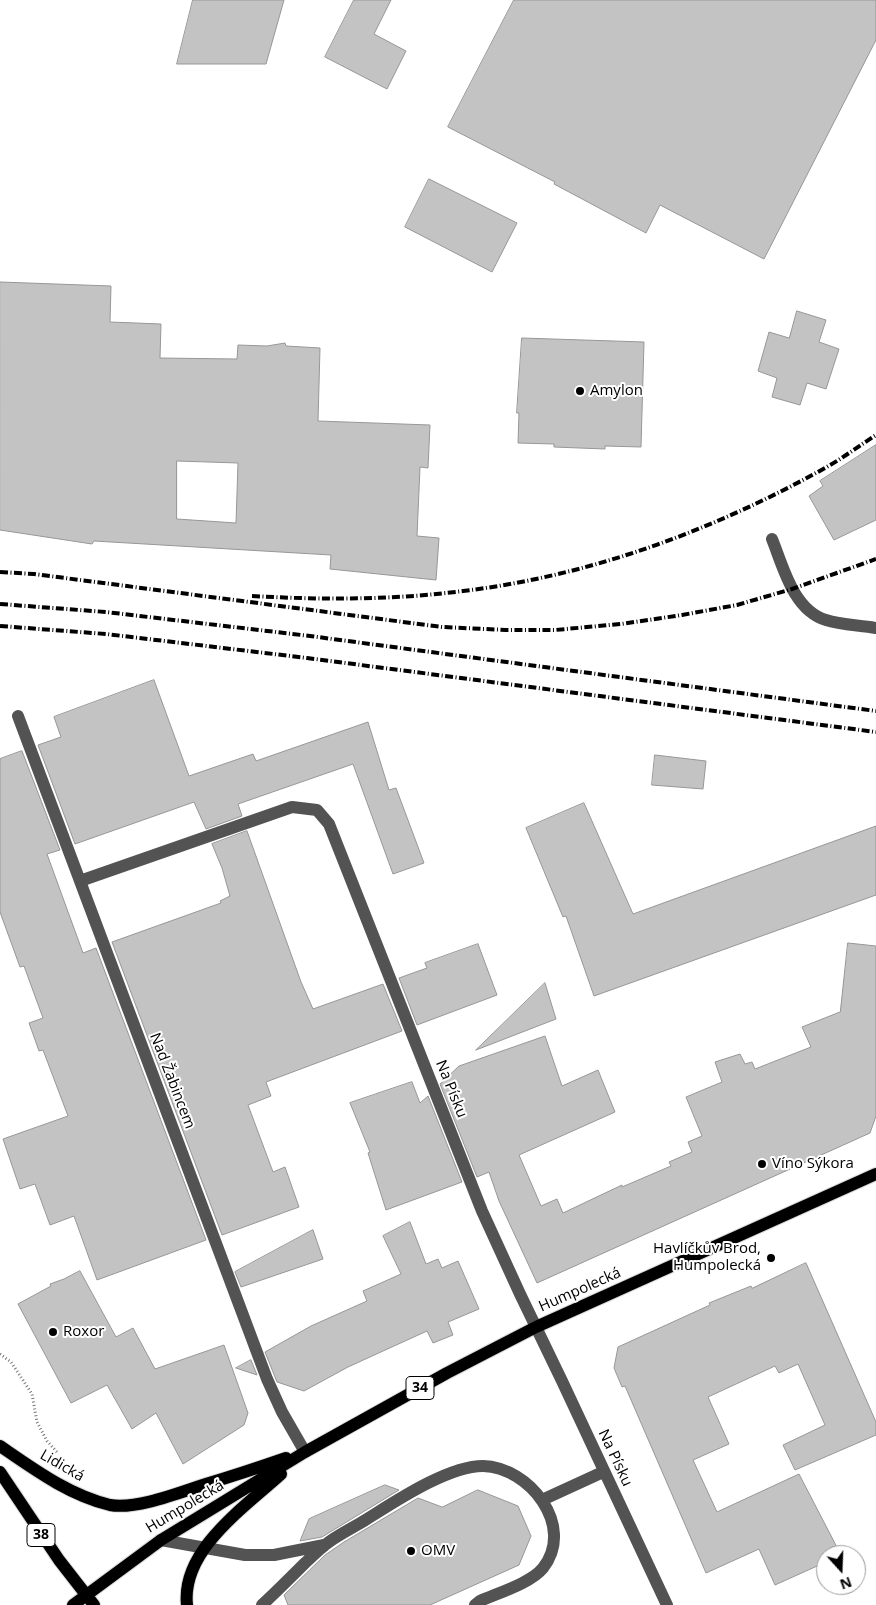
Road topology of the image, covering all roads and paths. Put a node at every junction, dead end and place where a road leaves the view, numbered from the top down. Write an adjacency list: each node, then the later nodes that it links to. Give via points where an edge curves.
1 (772, 538): 2 (street, via 792,589 806,608 825,620)
2 (876, 628)
3 (18, 716): 4 (street, Nad Žabincem)
4 (80, 881): 6 (street, Na Písku, via 292,807 316,810 329,824 482,1211); 9 (street, Nad Žabincem, via 267,1379)
5 (876, 1174): 6 (main road, Humpolecká / 34)
6 (536, 1327): 9 (main road, Humpolecká / 34); 12 (street, Na Písku)
7 (0, 1354): 10 (path, via 12,1362 32,1394 37,1422 47,1441)
8 (0, 1446): 14 (main road, Lidická, via 55,1483)
9 (305, 1452): 14 (main road, Humpolecká, via 162,1499); 15 (main road, Humpolecká / 34); 17 (main road, Humpolecká / 34)
10 (62, 1458)
11 (0, 1472): 18 (main road, 38)
12 (603, 1472): 13 (street); 24 (street, Na Písku)
13 (542, 1500): 16 (street, via 529,1485 503,1469 482,1466 461,1470 423,1485); 23 (street, via 555,1538 543,1569 531,1579)
14 (113, 1505)
15 (161, 1540): 17 (street); 18 (main road, Humpolecká / 34)
16 (324, 1545): 17 (street, via 274,1555 246,1555); 20 (street)
17 (204, 1548): 19 (main road, Humpolecká / 34, via 188,1582)
18 (85, 1595): 21 (main road, Humpolecká); 22 (main road)
19 (187, 1601)
20 (267, 1603)
21 (73, 1605)
22 (94, 1605)
23 (475, 1605)
24 (667, 1605)

